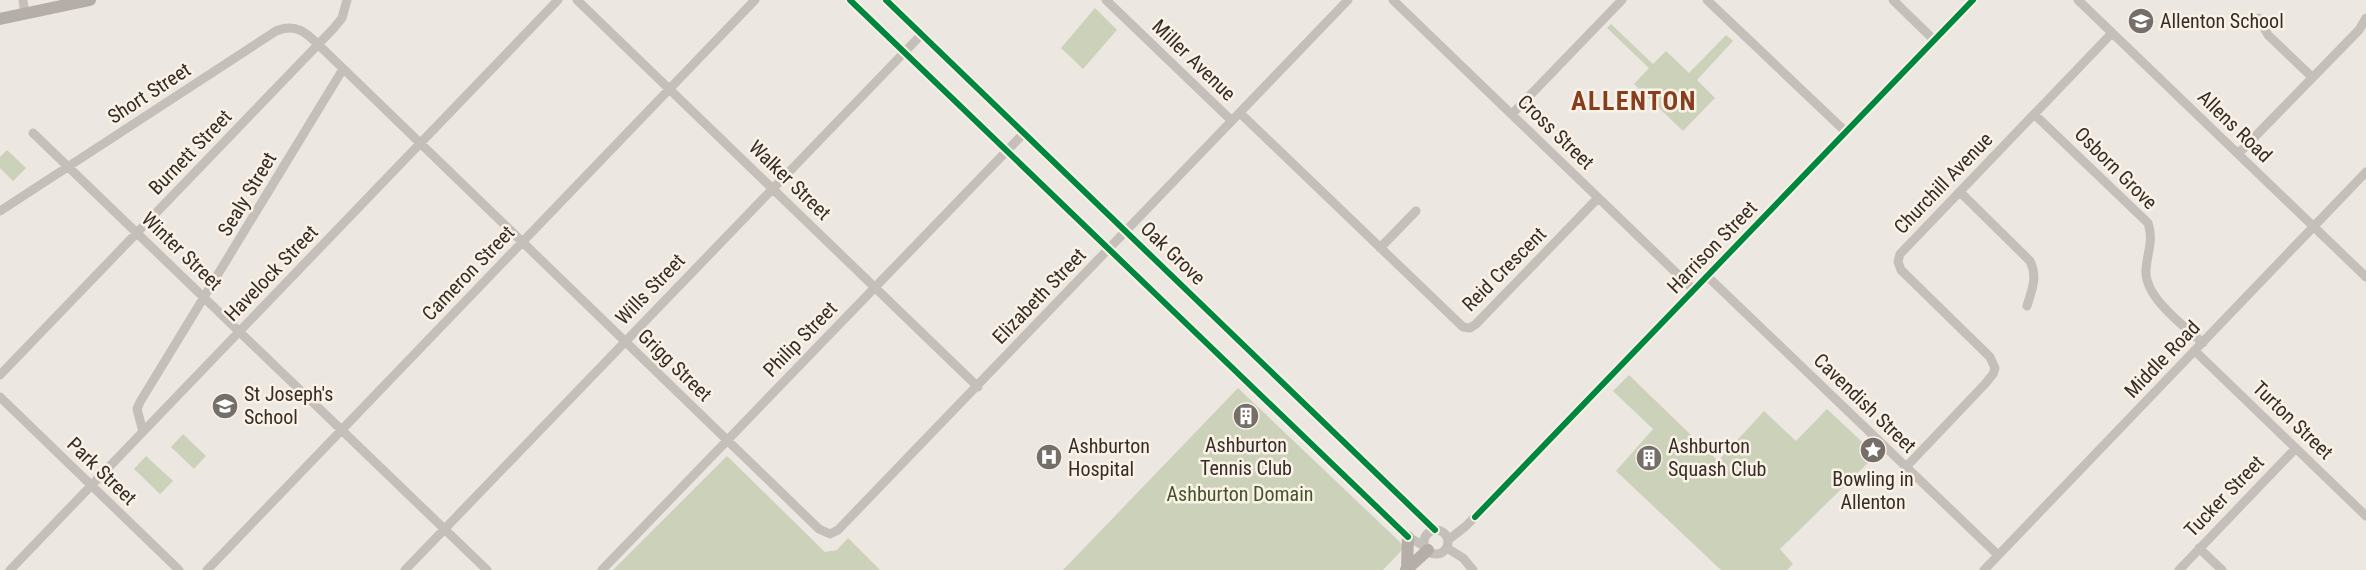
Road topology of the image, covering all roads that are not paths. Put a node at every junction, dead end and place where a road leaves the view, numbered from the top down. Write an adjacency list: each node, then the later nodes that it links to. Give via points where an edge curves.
1 (23, 0): 17 (street)
2 (90, 0): 17 (main road)
3 (347, 0): 24 (street, Burnett Street, via 342,18)
4 (558, 0): 36 (street, Havelock Street)
5 (577, 0): 28 (street, Walker Street)
6 (755, 0): 28 (street, Cameron Street)
7 (850, 0): 25 (street, Oak Grove)
8 (886, 0): 22 (street, Oak Grove)
9 (1106, 0): 32 (street, Miller Avenue)
10 (1348, 0): 29 (street, Elizabeth Street)
11 (1393, 0): 30 (street, Cross Street)
12 (1622, 0): 30 (street)
13 (1707, 0): 33 (street)
14 (1893, 0): 23 (street)
15 (1973, 0): 23 (street, Harrison Street)
16 (2078, 0): 21 (street, Allens Road)
17 (25, 14): 20 (main road)
18 (2259, 18): 27 (street, via 2268,35)
19 (2366, 18): 27 (street)
20 (0, 19)
21 (2112, 33): 31 (street, Churchill Avenue); 38 (street, Allens Road)
22 (922, 34): 25 (street, Wills Street); 35 (street, Oak Grove)
23 (1935, 40): 33 (street, Harrison Street)
24 (318, 45): 26 (street, Grigg Street); 39 (street, Short Street, via 296,28 276,31); 48 (street, Burnett Street)
25 (905, 52): 37 (street, Oak Grove); 41 (street, Wills Street)
26 (343, 69): 36 (street, Grigg Street); 56 (street, Sealy Street)
27 (2312, 77): 38 (street)
28 (670, 89): 41 (street, Walker Street); 49 (street, Cameron Street)
29 (1240, 113): 32 (street, Elizabeth Street); 50 (street, Reid Crescent)
30 (1512, 114): 43 (street, Cross Street)
31 (2034, 114): 42 (street, Churchill Avenue); 60 (street, Osborn Grove, via 2148,223 2151,238 2145,279 2157,300)
32 (1232, 121): 47 (street, Elizabeth Street)
33 (1846, 132): 52 (street, Harrison Street)
34 (33, 133): 39 (street, Winter Street)
35 (1024, 133): 37 (street, Philip Street); 47 (street, Oak Grove)
36 (420, 144): 49 (street, Grigg Street); 58 (street, Havelock Street)
37 (1007, 151): 51 (street, Oak Grove); 54 (street, Philip Street)
38 (2238, 154): 46 (street, Allens Road)
39 (68, 167): 44 (street, Short Street); 48 (street, Winter Street)
40 (2366, 172): 46 (street, Middle Road)
41 (772, 188): 54 (street, Walker Street); 59 (street, Wills Street)
42 (1960, 192): 57 (street, via 2030,261 2035,282); 69 (street, Churchill Avenue, via 1903,251 1899,266 1990,357 1995,368 1991,378)
43 (1598, 198): 50 (street, Reid Crescent, via 1470,328 1460,325); 55 (street, Cross Street)
44 (0, 211)
45 (1416, 211): 50 (street)
46 (2314, 227): 53 (street, Allens Road); 60 (street, Middle Road)
47 (1127, 231): 51 (street, Elizabeth Street); 73 (street, Oak Grove)
48 (137, 233): 56 (street, Winter Street); 62 (street, Burnett Street)
49 (522, 243): 59 (street, Grigg Street); 65 (street, Cameron Street)
50 (1380, 248)
51 (1109, 250): 63 (street, Elizabeth Street); 75 (street, Oak Grove)
52 (1707, 276): 55 (street, Harrison Street); 69 (street, Cavendish Street)
53 (2366, 277)
54 (875, 287): 63 (street, Walker Street); 67 (street, Philip Street)
55 (1694, 290): 76 (street, Harrison Street)
56 (205, 298): 58 (street, Winter Street); 66 (street, Sealy Street, via 140,402 137,409)
57 (2027, 306)
58 (239, 332): 65 (street, Winter Street); 66 (street, Havelock Street)
59 (625, 342): 67 (street, Grigg Street); 72 (street, Wills Street)
60 (2203, 343): 61 (street, Middle Road)
61 (2195, 351): 68 (street, Turton Street); 79 (street, Middle Road)
62 (0, 375)
63 (978, 387): 74 (street, Elizabeth Street, via 838,530)
64 (0, 398): 70 (street, Park Street)
65 (342, 430): 72 (street, Winter Street); 82 (street, Cameron Street)
66 (143, 432): 70 (street, Havelock Street)
67 (727, 441): 74 (street, Grigg Street); 85 (street, Philip Street)
68 (2296, 448): 71 (street, Turton Street); 77 (street, Tucker Street)
69 (1905, 467): 79 (street, Cavendish Street)
70 (91, 485): 80 (street, Havelock Street); 81 (street, Park Street)
71 (2366, 516)
72 (444, 530): 83 (street, Wills Street); 84 (street, Winter Street)
73 (1435, 530): 76 (street, via 1445,534); 78 (street, via 1426,536)
74 (827, 534)
75 (1408, 537): 78 (street, Oak Grove); 86 (main road)
76 (1447, 544): 78 (street, via 1438,554); 87 (street)
77 (2199, 548): 89 (street, Tucker Street); 90 (street)
78 (1427, 549): 86 (main road)
79 (1998, 555): 88 (street, Middle Road)
80 (10, 570)
81 (179, 570)
82 (207, 570)
83 (405, 570)
84 (487, 570)
85 (602, 570)
86 (1407, 570)
87 (1473, 570)
88 (1984, 570)
89 (2179, 570)
90 (2222, 570)

